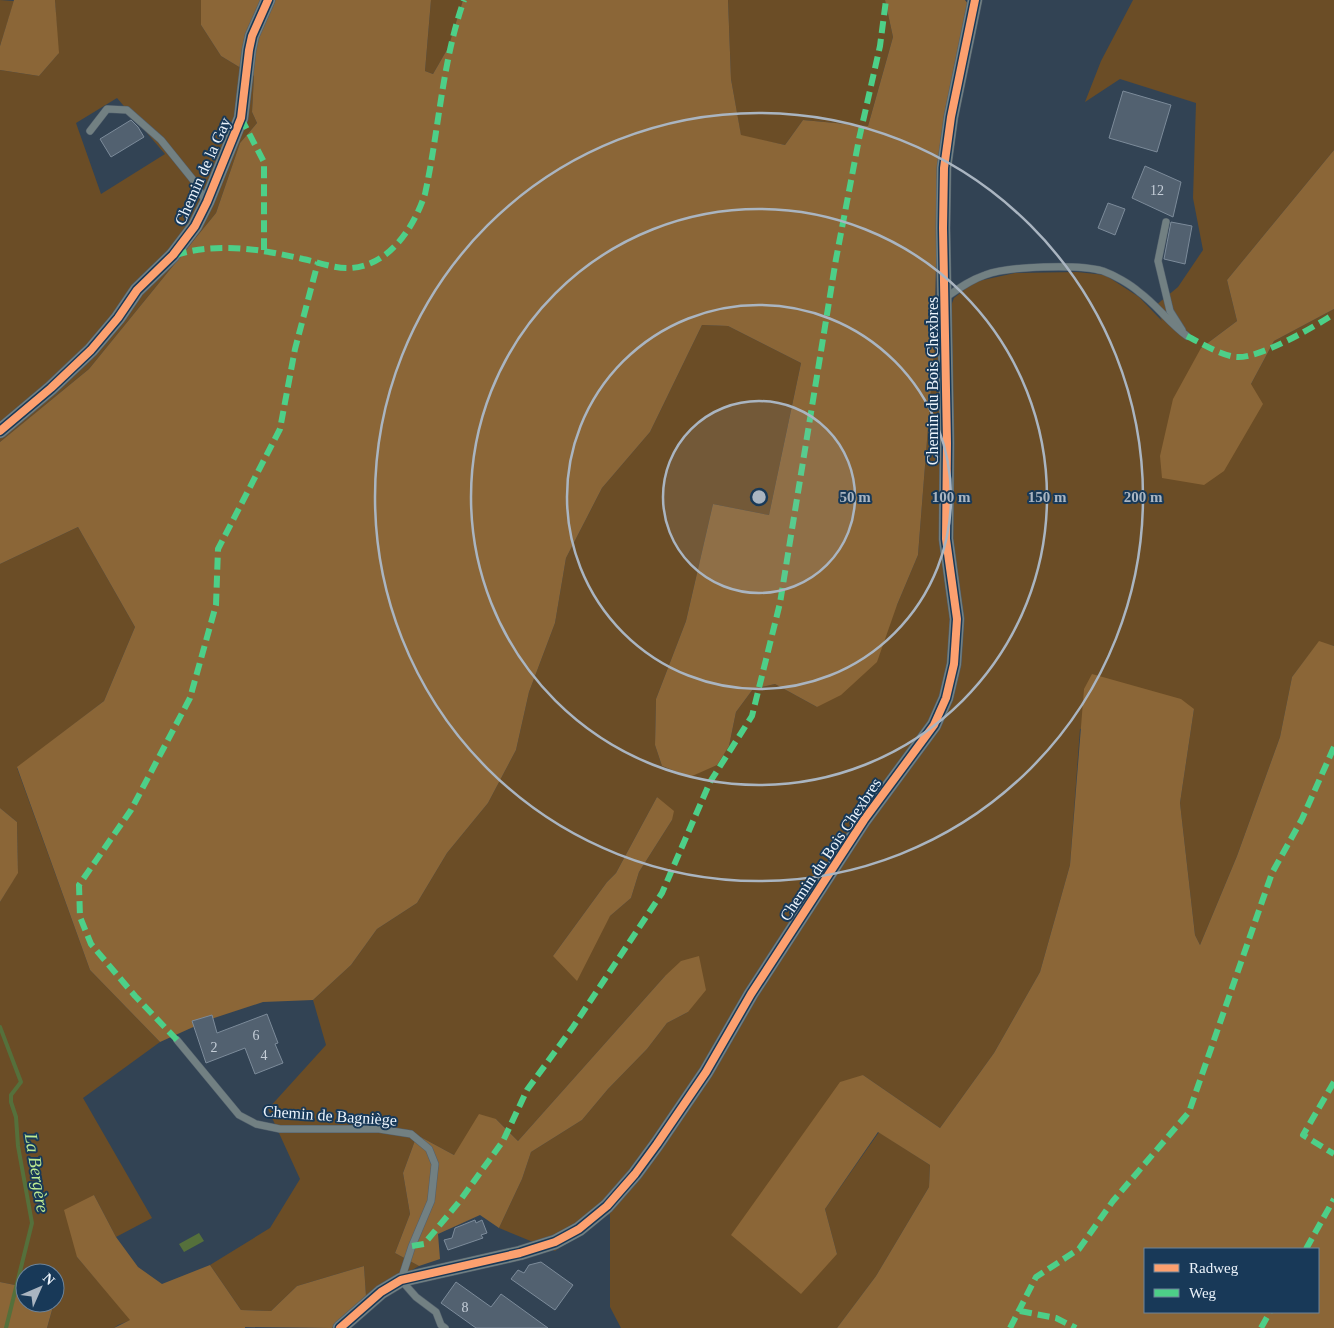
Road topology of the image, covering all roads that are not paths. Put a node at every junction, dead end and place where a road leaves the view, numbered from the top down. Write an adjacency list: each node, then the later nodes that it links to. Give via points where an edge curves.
1 (268, 0): 4 (street, Chemin de la Gay, via 252,36 241,118)
2 (976, 0): 6 (street, Chemin du Bois Chexbres, via 951,117 944,168)
3 (90, 131): 4 (lane, via 108,109 127,110 161,140)
4 (207, 202): 7 (street, Chemin de la Gay, via 186,239 137,290 91,350)
5 (1166, 222): 6 (lane, via 1158,261 1170,310 1187,336 1172,326 1139,291 1104,272 1088,268 994,272 963,285)
6 (945, 298): 9 (street, Chemin du Bois Chexbres, via 946,539 957,619 949,689 934,725 864,820 751,994 681,1110 635,1174 606,1206 579,1229 547,1245)
7 (0, 431)
8 (177, 1040): 9 (lane, Chemin de Bagniège, via 239,1115 256,1124 280,1128 379,1129 411,1134 429,1149 435,1164 431,1201)
9 (402, 1280): 10 (street, Chemin du Bois Chexbres, via 381,1292); 11 (lane, via 416,1297 436,1312)
10 (340, 1328)
11 (445, 1328)

